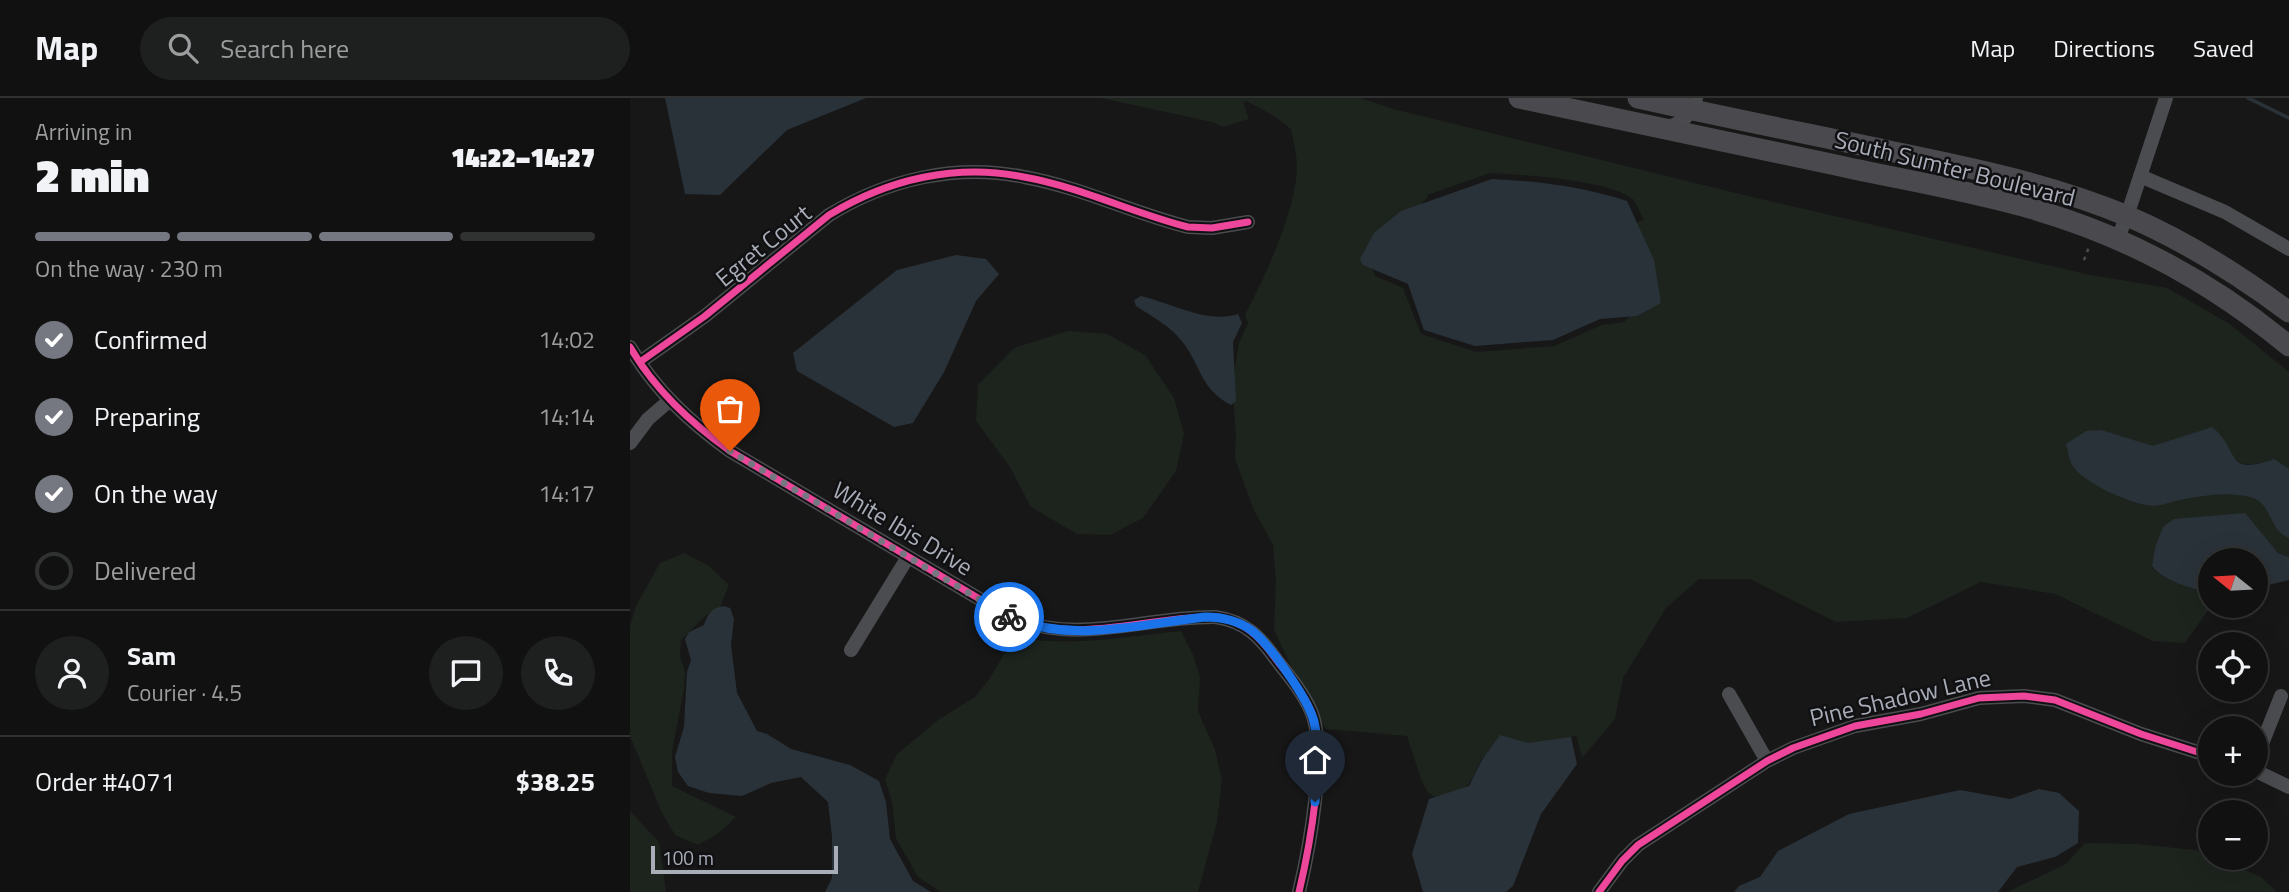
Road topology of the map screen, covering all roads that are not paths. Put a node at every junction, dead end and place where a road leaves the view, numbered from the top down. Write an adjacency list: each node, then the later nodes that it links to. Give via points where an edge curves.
1 (1519, 98): 5 (main road, South Sumter Boulevard)
2 (1638, 98): 4 (main road, South Sumter Boulevard)
3 (2166, 98): 6 (street)
4 (1695, 104): 5 (street, via 1676,124); 7 (main road, South Sumter Boulevard, via 2016,178)
5 (1662, 128): 9 (main road, South Sumter Boulevard, via 2010,203)
6 (2140, 176): 7 (street); 10 (street, via 2225,212)
7 (2127, 216): 9 (street); 11 (main road, South Sumter Boulevard, via 2214,261)
8 (1248, 222): 14 (street, Egret Court, via 1188,227 1011,174 921,177 852,202 830,215)
9 (2117, 240): 12 (main road, South Sumter Boulevard, via 2208,287)
10 (2289, 249)
11 (2289, 313)
12 (2289, 346)
13 (630, 347): 14 (street, White Ibis Drive)
14 (640, 362): 15 (street, White Ibis Drive)
15 (670, 400): 16 (street); 17 (street, White Ibis Drive, via 730,451)
16 (630, 443)
17 (908, 557): 18 (street); 26 (street, White Ibis Drive, via 996,610 1038,626 1084,631 1215,617 1234,620 1252,631 1294,683 1315,724 1315,802)
18 (851, 650)
19 (1729, 694): 23 (street)
20 (2281, 696): 21 (street)
21 (2268, 729)
22 (2198, 752): 23 (street, Pine Shadow Lane, via 2070,704 2009,696 1969,700 1843,729)
23 (1768, 761): 27 (street, Pine Shadow Lane, via 1656,831 1622,861)
24 (2268, 777): 25 (street)
25 (2289, 787)
26 (1299, 892)
27 (1599, 892)

